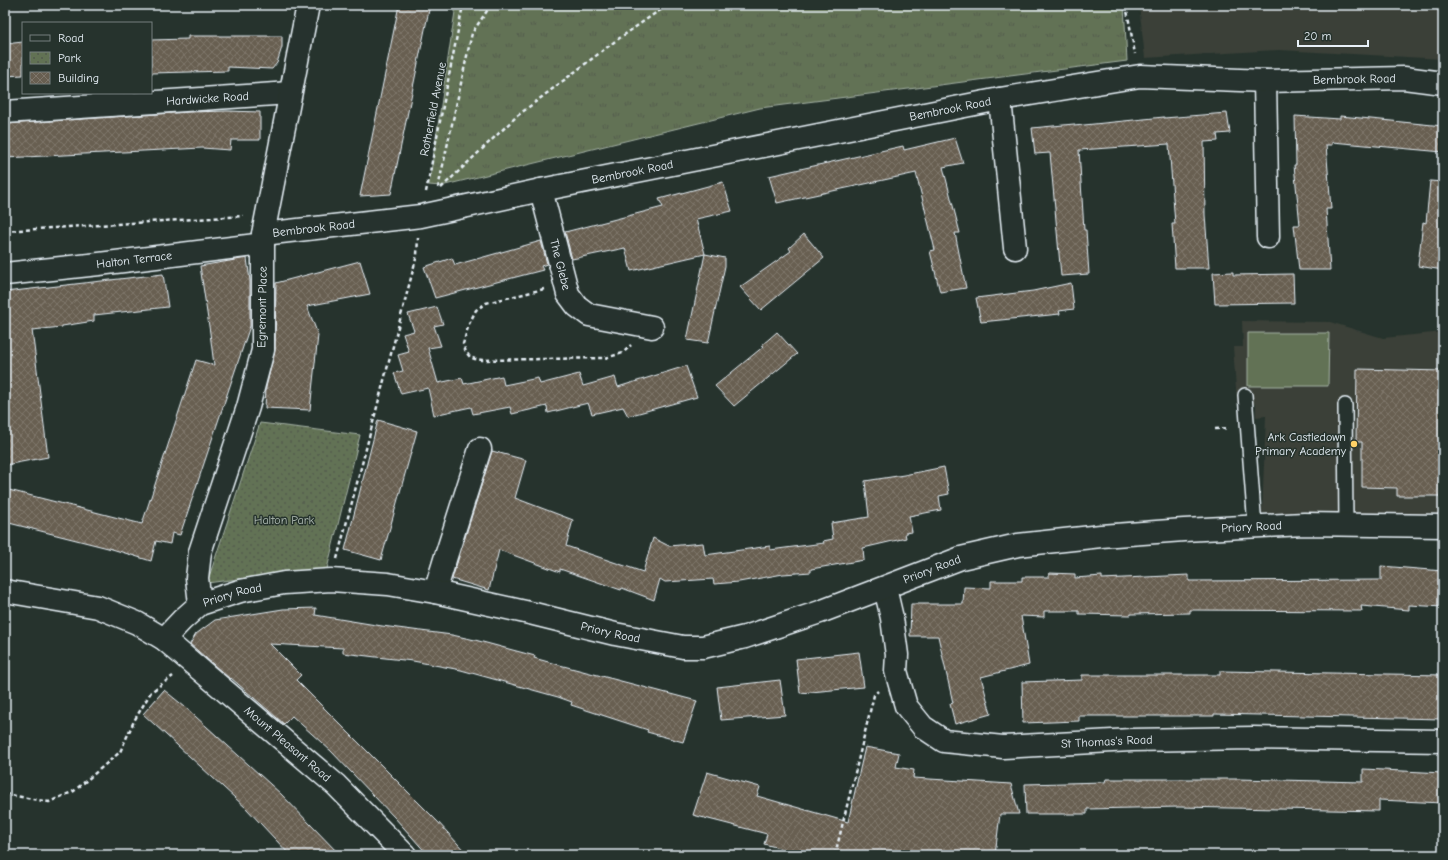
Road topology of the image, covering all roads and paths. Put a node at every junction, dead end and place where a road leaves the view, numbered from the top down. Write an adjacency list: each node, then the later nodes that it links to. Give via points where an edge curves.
1 (308, 5): 9 (street, Egremont Place)
2 (463, 5): 14 (path, Rotherfield Avenue)
3 (491, 5): 4 (path, via 472,33 438,191 517,116 614,42)
4 (670, 5)
5 (1126, 5): 6 (path)
6 (1140, 76): 7 (street, Bembrook Road); 10 (street, Bembrook Road)
7 (1265, 81): 8 (street, Bembrook Road, via 1404,78); 16 (street)
8 (1443, 83)
9 (290, 93): 11 (street, Hardwicke Road); 17 (street, Egremont Place)
10 (1000, 99): 12 (street, Bembrook Road); 18 (street, Bembrook Road)
11 (5, 112)
12 (541, 190): 14 (street, Bembrook Road); 20 (street, The Glebe)
13 (244, 216): 15 (path)
14 (421, 216): 17 (street, Bembrook Road); 28 (path, Rotherfield Avenue, via 417,255)
15 (5, 231)
16 (1268, 237)
17 (263, 239): 19 (street, Halton Terrace, via 106,263); 32 (street, Egremont Place, via 263,350 248,407 200,552 197,578)
18 (1015, 248)
19 (5, 274)
20 (566, 284): 21 (street, The Glebe, via 568,294 577,306 589,315); 21 (path, via 486,303 476,310 469,324 463,344 466,352 470,357 482,360 605,358 623,353 635,341)
21 (645, 325)
22 (1245, 395): 27 (lane)
23 (1345, 406): 25 (lane)
24 (480, 450): 31 (street)
25 (1346, 525): 26 (street, Priory Road); 27 (street, Priory Road)
26 (1443, 526)
27 (1255, 527): 29 (street, Priory Road, via 1101,536 1018,545 961,558)
28 (331, 580): 31 (street, Priory Road, via 388,584); 32 (street, Priory Road, via 284,583 240,591)
29 (885, 588): 31 (street, Priory Road, via 745,637 703,647 683,647 615,634); 35 (street, St Thomas's Road, via 897,655)
30 (5, 591): 33 (street, via 98,607 137,623)
31 (435, 592)
32 (200, 604): 33 (street, Priory Road)
33 (164, 639): 34 (street, Mount Pleasant Road)
34 (193, 663): 37 (path, via 151,692 120,752 74,791 49,802); 38 (street, Mount Pleasant Road, via 336,785)
35 (896, 671): 36 (street, St Thomas's Road, via 906,706 923,728 944,741 1003,747 1131,740 1253,738); 39 (path, via 874,695)
36 (1443, 741)
37 (5, 794)
38 (405, 855)
39 (835, 855)

